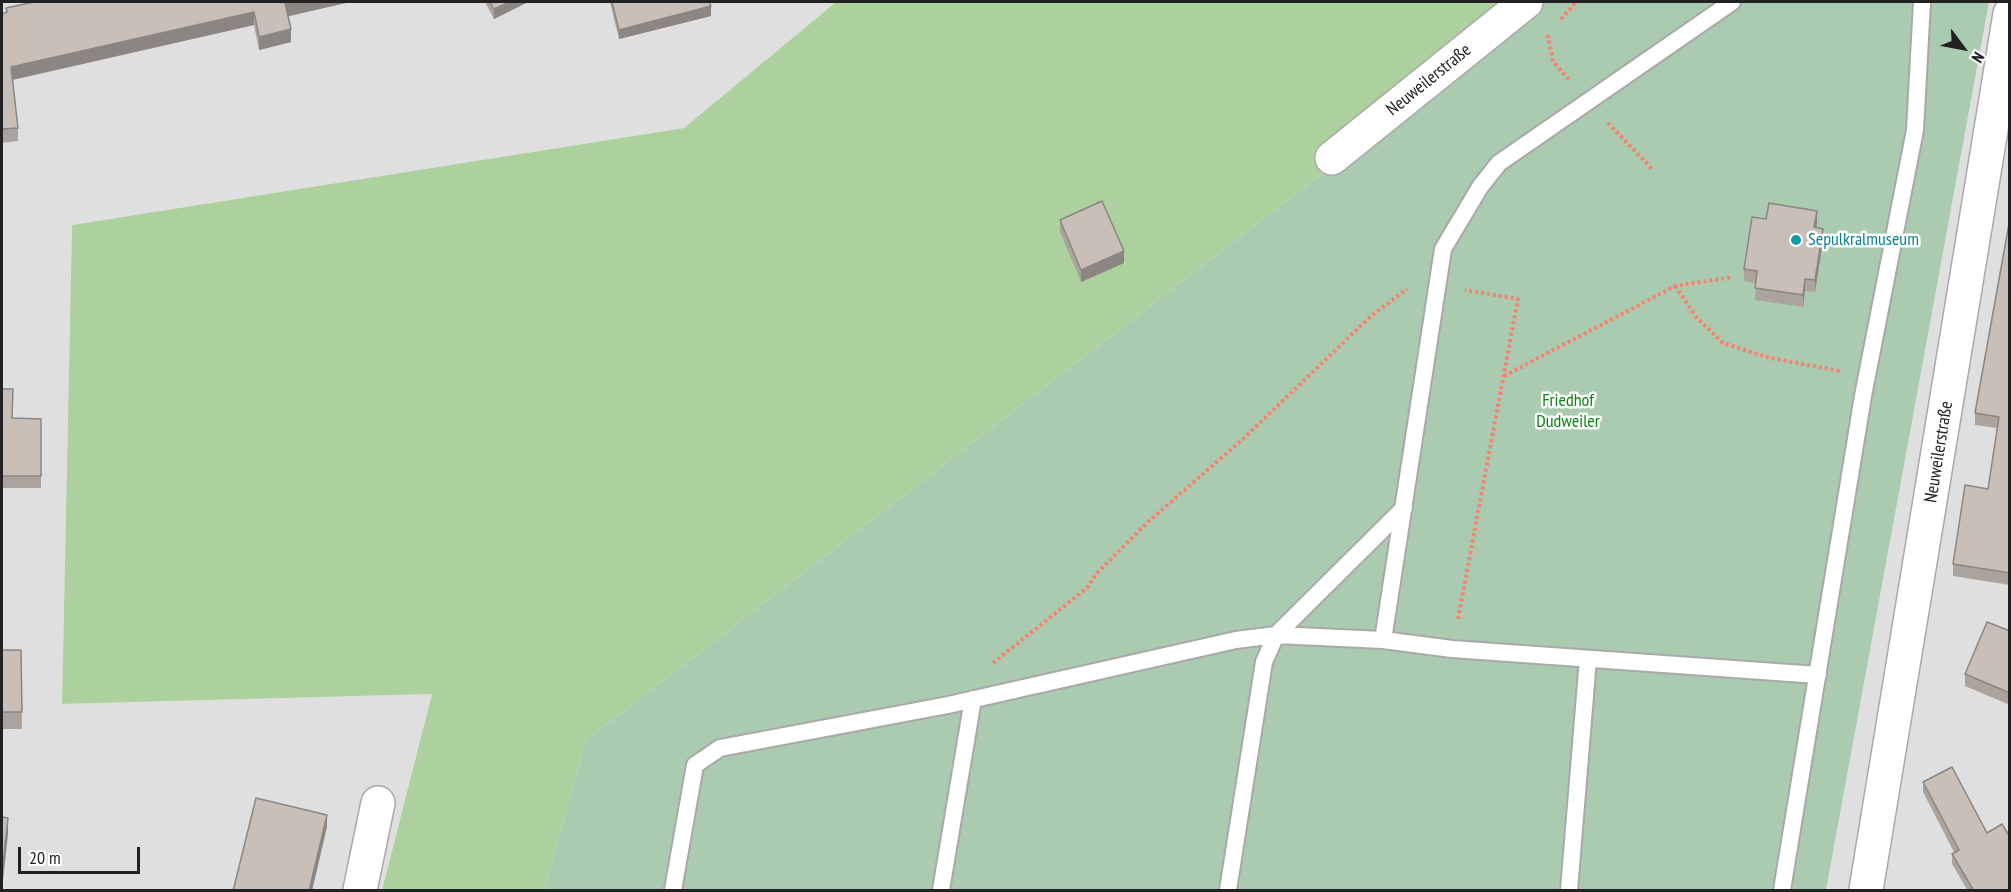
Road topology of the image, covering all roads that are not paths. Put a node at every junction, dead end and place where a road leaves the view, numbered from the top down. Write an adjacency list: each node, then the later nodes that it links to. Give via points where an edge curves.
1 (1526, 2): 5 (street, Neuweilerstraße)
2 (1732, 2): 6 (lane, via 1499,163 1480,187 1443,249)
3 (1922, 2): 10 (lane, via 1915,130 1867,376)
4 (2010, 14): 19 (street, Neuweilerstraße)
5 (1332, 158)
6 (1404, 508): 7 (lane); 8 (lane)
7 (1276, 635): 8 (lane); 11 (lane, via 1236,640); 16 (lane, via 1264,662)
8 (1383, 640): 9 (lane)
9 (1588, 659): 10 (lane); 17 (lane)
10 (1818, 675): 18 (lane)
11 (973, 699): 14 (lane, via 720,748 695,765); 15 (lane)
12 (378, 803): 13 (street)
13 (360, 891)
14 (673, 891)
15 (941, 891)
16 (1228, 891)
17 (1569, 891)
18 (1782, 891)
19 (1866, 891)

